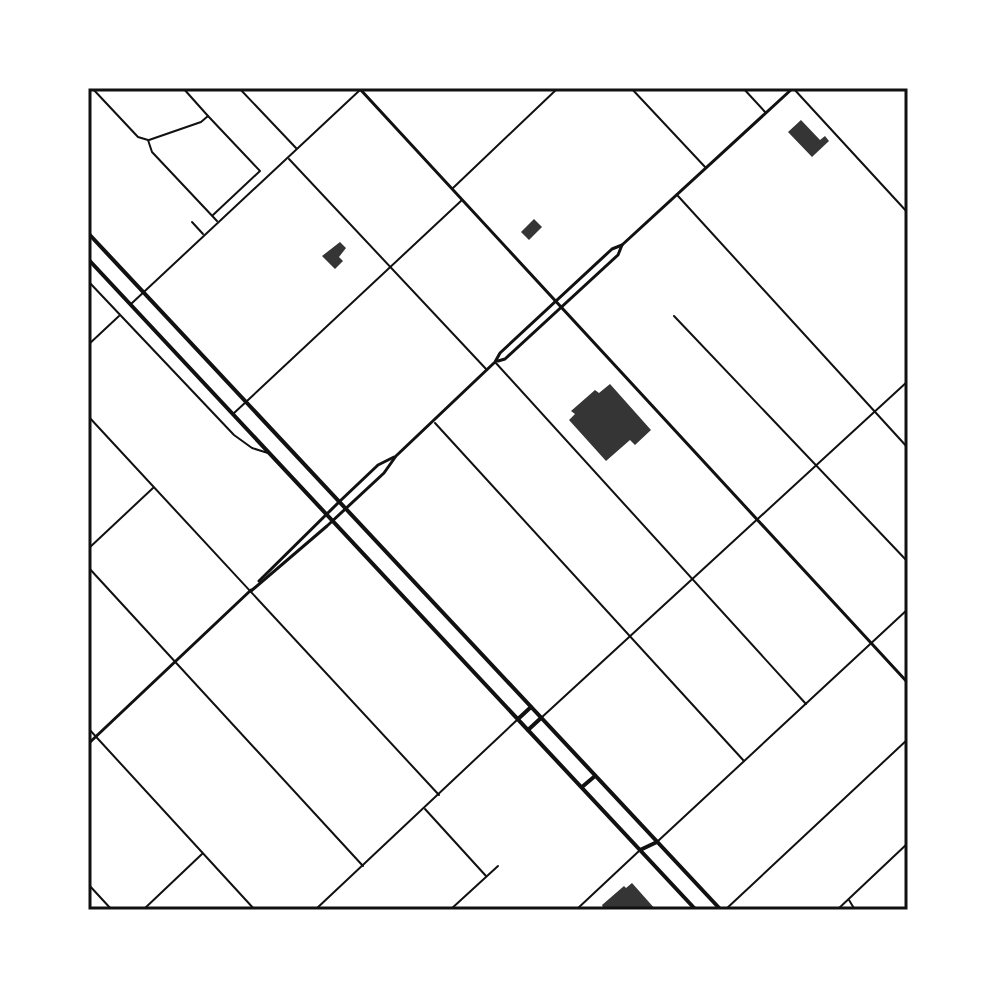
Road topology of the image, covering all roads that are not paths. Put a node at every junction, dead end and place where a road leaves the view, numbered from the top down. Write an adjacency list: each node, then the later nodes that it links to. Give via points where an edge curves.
1 (92, 88): 11 (street, via 138,137)
2 (183, 88): 10 (street)
3 (239, 88): 12 (street)
4 (558, 88): 17 (street)
5 (631, 88): 14 (street)
6 (743, 88): 9 (street)
7 (793, 88): 9 (main road); 20 (street)
8 (360, 89): 12 (street); 17 (main road)
9 (766, 113): 14 (main road)
10 (208, 116): 11 (street); 15 (street)
11 (148, 140): 21 (street, via 152,152)
12 (297, 149): 13 (street)
13 (288, 158): 16 (street); 28 (street)
14 (706, 168): 18 (main road)
15 (260, 171): 16 (street); 21 (street)
16 (266, 178): 23 (street)
17 (453, 188): 19 (main road)
18 (677, 195): 26 (main road); 41 (street)
19 (463, 199): 28 (street); 31 (main road)
20 (908, 213)
21 (212, 216): 23 (street)
22 (192, 222): 25 (street)
23 (218, 222): 25 (street)
24 (88, 233): 30 (highway)
25 (204, 235): 30 (street)
26 (622, 245): 31 (main road); 33 (main road)
27 (88, 259): 32 (highway)
28 (391, 267): 38 (street); 40 (street)
29 (88, 281): 34 (street)
30 (144, 293): 32 (street); 40 (highway)
31 (556, 299): 33 (main road); 37 (main road)
32 (131, 304): 42 (highway)
33 (563, 307): 37 (main road); 53 (main road)
34 (120, 315): 36 (street); 46 (street, via 234,435)
35 (674, 316): 48 (street)
36 (88, 345)
37 (495, 362): 38 (main road); 58 (street)
38 (487, 370): 44 (main road)
39 (908, 381): 41 (street)
40 (246, 403): 42 (street); 50 (highway)
41 (876, 413): 45 (street); 48 (street)
42 (232, 415): 46 (highway)
43 (88, 416): 49 (street)
44 (433, 421): 47 (main road); 61 (street)
45 (908, 448)
46 (268, 453): 52 (highway)
47 (396, 456): 50 (main road, via 378,465); 51 (main road)
48 (818, 465): 53 (street); 56 (street)
49 (154, 487): 55 (street); 59 (street)
50 (339, 502): 51 (highway); 52 (main road)
51 (345, 509): 54 (main road); 66 (highway)
52 (326, 514): 54 (highway); 59 (main road)
53 (756, 518): 58 (street); 62 (main road)
54 (332, 521): 59 (main road); 68 (highway)
55 (88, 549)
56 (908, 562)
57 (88, 567): 63 (street)
58 (692, 578): 61 (street); 65 (street)
59 (251, 591): 63 (main road); 77 (street)
60 (908, 609): 62 (street)
61 (629, 636): 67 (street); 74 (street)
62 (872, 643): 64 (main road); 65 (street)
63 (176, 661): 71 (main road); 83 (street)
64 (908, 683)
65 (806, 704): 74 (street)
66 (531, 707): 67 (highway); 68 (highway)
67 (541, 718): 70 (highway); 75 (highway)
68 (518, 719): 70 (highway); 77 (street)
69 (88, 728): 71 (street)
70 (527, 730): 76 (highway)
71 (95, 736): 73 (main road); 82 (street)
72 (908, 739): 95 (street)
73 (88, 744)
74 (744, 761): 79 (street)
75 (595, 776): 76 (highway); 79 (highway)
76 (582, 787): 81 (highway)
77 (439, 795): 78 (street)
78 (425, 809): 83 (street); 85 (street)
79 (657, 842): 81 (highway); 95 (highway)
80 (908, 843): 87 (street)
81 (640, 850): 93 (street); 94 (highway)
82 (203, 853): 89 (street); 90 (street)
83 (363, 866): 91 (street)
84 (498, 866): 85 (street)
85 (486, 876): 92 (street)
86 (88, 884): 88 (street)
87 (849, 899): 96 (street); 97 (street)
88 (112, 910)
89 (143, 910)
90 (255, 910)
91 (315, 910)
92 (450, 910)
93 (577, 910)
94 (696, 910)
95 (723, 910)
96 (837, 910)
97 (855, 910)

